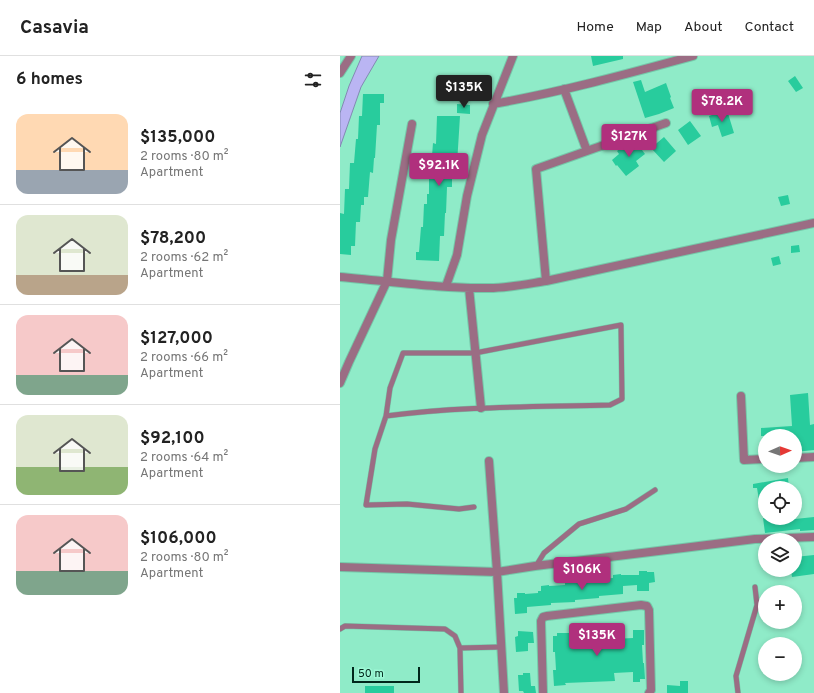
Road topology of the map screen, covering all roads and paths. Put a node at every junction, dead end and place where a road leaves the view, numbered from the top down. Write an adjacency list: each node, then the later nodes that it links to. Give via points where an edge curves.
1 (351, 56): 4 (street)
2 (513, 56): 6 (street)
3 (693, 56): 5 (street)
4 (340, 73)
5 (564, 89): 6 (street); 9 (street)
6 (493, 104): 14 (street, via 482,135 467,196 457,255)
7 (666, 123): 9 (street)
8 (412, 124): 12 (street, via 391,240)
9 (587, 151): 13 (street, via 536,169)
10 (814, 223): 13 (street)
11 (340, 277): 12 (street)
12 (387, 281): 14 (street); 17 (street)
13 (546, 281): 15 (street)
14 (446, 286): 15 (street)
15 (469, 288): 16 (street)
16 (475, 353): 19 (street); 19 (lane, via 621,325 622,399 610,405); 20 (lane, via 403,352 390,388)
17 (340, 383)
18 (741, 396): 23 (street, via 744,460)
19 (481, 408): 20 (lane)
20 (386, 416): 26 (lane, via 375,450 366,504 407,504 459,509)
21 (814, 457): 22 (street)
22 (802, 458)
23 (758, 459)
24 (489, 461): 30 (street)
25 (655, 490): 28 (lane, via 626,509 580,524 544,553)
26 (474, 507)
27 (814, 537): 28 (street, via 675,548)
28 (535, 566): 30 (street)
29 (340, 567): 30 (street)
30 (497, 572): 33 (street)
31 (755, 587): 39 (lane, via 757,604 736,676)
32 (340, 629): 34 (lane, via 345,626 445,629 455,636)
33 (501, 647): 34 (lane); 36 (street)
34 (460, 648): 35 (lane)
35 (461, 693)
36 (504, 693)
37 (543, 693): 38 (street, via 543,617 641,605 647,606 649,610)
38 (649, 693)
39 (738, 693)

